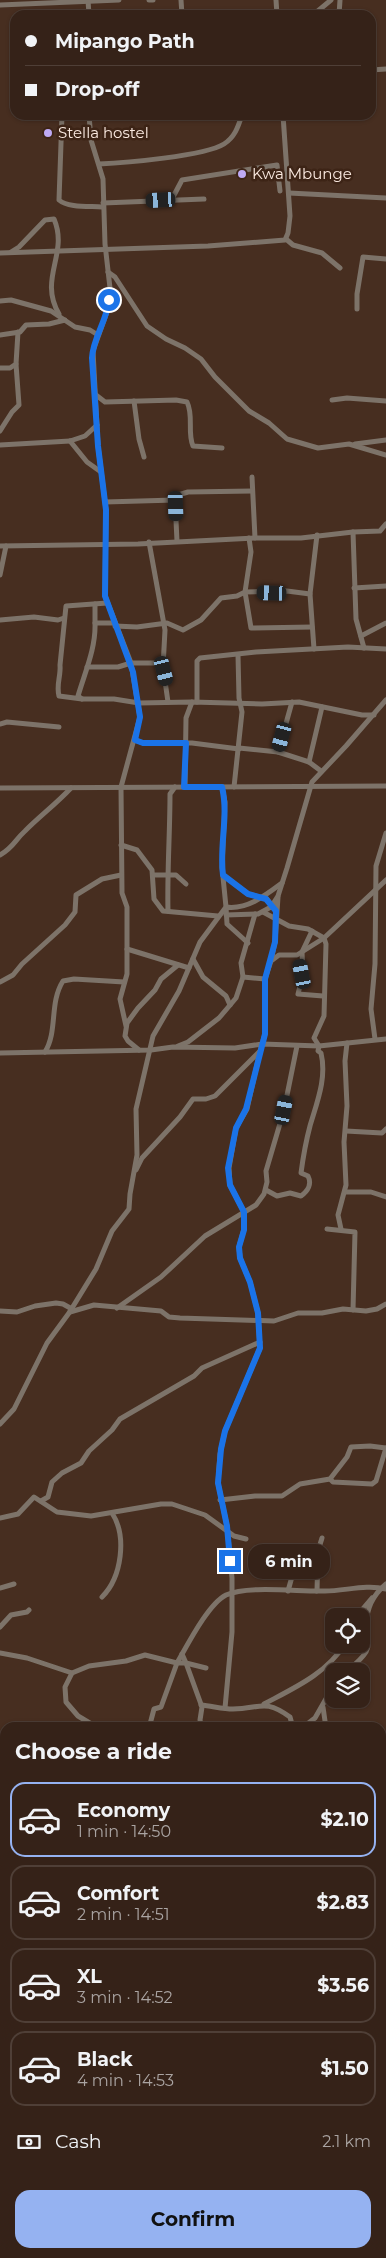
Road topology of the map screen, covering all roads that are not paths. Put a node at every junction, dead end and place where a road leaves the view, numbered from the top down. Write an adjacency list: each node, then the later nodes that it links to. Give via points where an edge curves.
1 (88, 0): 2 (street); 4 (street)
2 (119, 0)
3 (331, 0): 5 (street)
4 (0, 5)
5 (319, 10)
6 (62, 120): 16 (street, via 59,200 76,205)
7 (90, 120): 10 (street, via 90,135)
8 (240, 120): 10 (street, via 234,135 218,147)
9 (283, 120): 12 (street)
10 (99, 164): 16 (street, via 103,179)
11 (280, 191): 15 (street, via 277,165 182,180)
12 (289, 193): 13 (street); 17 (street, via 290,223)
13 (386, 198)
14 (204, 199): 15 (street)
15 (172, 200): 16 (street)
16 (102, 205): 18 (street)
17 (286, 239): 18 (street, via 208,246); 23 (street, via 293,245 322,253)
18 (105, 249): 19 (street); 24 (street)
19 (59, 251): 21 (street); 21 (street, via 58,234 52,218 45,220 19,247); 27 (street, via 50,283)
20 (0, 253): 21 (street)
21 (8, 253)
22 (386, 259): 26 (street, via 363,258)
23 (340, 268)
24 (108, 272): 30 (street, via 109,307); 42 (street, via 147,326 201,360 249,411 287,439 318,448)
25 (0, 301): 27 (street, via 11,300)
26 (357, 310)
27 (59, 314): 28 (street)
28 (65, 320): 29 (street, via 26,325); 30 (street, via 75,327)
29 (18, 332): 31 (street); 32 (street)
30 (98, 334): 34 (street, via 93,351)
31 (0, 335)
32 (16, 364): 33 (street); 39 (street, via 19,405)
33 (0, 368)
34 (95, 395): 35 (street, via 104,402); 38 (street)
35 (134, 400): 44 (street, via 187,402 193,446); 46 (street)
36 (332, 400): 37 (street)
37 (386, 401)
38 (97, 425): 41 (street); 47 (street)
39 (0, 431)
40 (386, 440): 42 (street)
41 (70, 442): 43 (street); 47 (street, via 84,459)
42 (349, 444): 45 (street)
43 (0, 445)
44 (222, 448)
45 (386, 455)
46 (144, 457)
47 (102, 472): 51 (street)
48 (252, 477): 49 (street)
49 (252, 491): 50 (street, via 188,492 178,495); 56 (street)
50 (175, 500): 51 (street); 57 (street)
51 (105, 502): 59 (street)
52 (386, 524): 54 (street)
53 (353, 532): 54 (street); 55 (street); 63 (street)
54 (384, 532)
55 (317, 535): 56 (street); 65 (street)
56 (252, 538): 57 (street); 64 (street)
57 (177, 541): 58 (street)
58 (149, 542): 59 (street); 70 (street)
59 (105, 545): 60 (street); 66 (street)
60 (3, 546): 61 (street)
61 (0, 575)
62 (386, 586): 63 (street)
63 (354, 588): 75 (street, via 357,627)
64 (246, 592): 65 (street); 70 (street, via 222,598 201,620 183,630); 74 (street, via 252,628)
65 (310, 594): 74 (street)
66 (106, 603): 67 (street); 73 (street)
67 (95, 604): 68 (street, via 66,606); 71 (street)
68 (64, 618): 69 (street); 83 (street, via 57,689 59,696)
69 (0, 620)
70 (163, 622): 73 (street, via 137,627); 80 (street)
71 (95, 623): 73 (street); 82 (street)
72 (386, 623): 75 (street)
73 (115, 625): 81 (street)
74 (312, 627): 77 (street)
75 (361, 636): 76 (street)
76 (364, 648): 77 (street); 78 (street)
77 (314, 649): 79 (street)
78 (386, 649)
79 (238, 655): 86 (street, via 198,659); 89 (street, via 239,698)
80 (163, 660): 81 (street); 85 (street)
81 (131, 663): 82 (street, via 118,667); 88 (street)
82 (87, 667): 83 (street, via 78,696)
83 (82, 699): 88 (street)
84 (386, 700): 91 (street)
85 (168, 702): 86 (street); 88 (street)
86 (194, 702): 89 (street); 95 (street, via 186,718)
87 (292, 702): 89 (street); 90 (street); 97 (street)
88 (139, 703): 94 (street, via 140,725)
89 (242, 704): 96 (street)
90 (322, 707): 91 (street); 98 (street)
91 (374, 715): 99 (street)
92 (0, 724): 93 (street)
93 (59, 727)
94 (135, 740): 95 (street, via 143,743); 101 (street)
95 (186, 743): 96 (street); 103 (street)
96 (239, 748): 97 (street); 105 (street)
97 (278, 752): 98 (street)
98 (309, 762): 99 (street)
99 (321, 771): 106 (street)
100 (386, 786): 106 (street)
101 (122, 787): 102 (street); 108 (street); 110 (street)
102 (175, 787): 103 (street); 114 (street, via 170,794)
103 (184, 787): 104 (street)
104 (222, 787): 105 (street); 115 (street, via 225,815)
105 (234, 787): 106 (street)
106 (310, 787): 117 (street)
107 (0, 788): 108 (street)
108 (70, 788): 111 (street, via 20,836 13,848)
109 (386, 834): 119 (street, via 376,866)
110 (121, 845): 112 (street); 113 (street, via 137,850)
111 (0, 855)
112 (121, 875): 134 (street, via 127,907); 142 (street, via 102,879 76,895 75,912 64,925 13,975)
113 (154, 875): 114 (street); 124 (street, via 155,902 163,911)
114 (169, 875): 118 (street, via 178,875); 124 (street)
115 (223, 875): 121 (street, via 248,894); 123 (street)
116 (386, 880): 119 (street)
117 (282, 883): 120 (street); 121 (street)
118 (186, 884)
119 (375, 891): 132 (street); 148 (street, via 372,1009)
120 (278, 896): 122 (street); 125 (street)
121 (263, 897): 122 (street); 123 (street, via 245,905)
122 (272, 904): 125 (street); 126 (street)
123 (226, 907): 127 (street); 129 (street)
124 (168, 911): 129 (street)
125 (276, 911): 130 (street)
126 (263, 912): 128 (street); 130 (street)
127 (226, 914): 128 (street); 133 (street, via 227,924)
128 (255, 914): 133 (street)
129 (218, 916): 136 (street)
130 (276, 919): 131 (street, via 289,926); 137 (street)
131 (312, 931): 132 (street); 135 (street)
132 (324, 938): 135 (street); 144 (street)
133 (248, 943): 140 (street, via 242,963)
134 (128, 949): 138 (street); 143 (street)
135 (302, 952): 137 (street, via 279,956); 144 (street, via 298,994)
136 (192, 959): 139 (street); 145 (street, via 203,977 226,996)
137 (271, 961): 141 (street)
138 (178, 965): 139 (street); 146 (street, via 161,979)
139 (189, 968): 155 (street, via 153,1036)
140 (243, 978): 141 (street); 145 (street, via 239,994)
141 (265, 979): 150 (street, via 265,1034)
142 (0, 982)
143 (124, 982): 146 (street, via 120,999); 157 (street, via 63,981 52,1011 50,1043)
144 (323, 996): 152 (street, via 324,1016 314,1038)
145 (230, 1004): 153 (street, via 199,1034)
146 (126, 1026): 154 (street, via 125,1036)
147 (386, 1039): 148 (street)
148 (375, 1040): 149 (street)
149 (346, 1043): 152 (street); 160 (street)
150 (262, 1044): 151 (street); 153 (street, via 235,1048); 156 (street)
151 (297, 1046): 152 (street); 162 (street, via 284,1110 266,1171)
152 (319, 1046): 162 (street, via 324,1064 323,1078 301,1173 308,1176 309,1187 297,1196 290,1193 277,1196)
153 (173, 1047): 155 (street)
154 (139, 1050): 155 (street); 157 (street)
155 (151, 1050): 161 (street, via 136,1108 138,1145)
156 (260, 1051): 161 (street, via 215,1096 206,1100 193,1099 180,1118 142,1158); 165 (street, via 246,1109 236,1128 228,1168 230,1185)
157 (44, 1052): 158 (street)
158 (0, 1053)
159 (386, 1129): 160 (street, via 382,1133)
160 (346, 1131): 163 (street)
161 (133, 1178): 172 (street, via 129,1209 112,1231 96,1269)
162 (266, 1190): 165 (street, via 256,1205)
163 (345, 1192): 164 (street, via 371,1192); 167 (street, via 338,1214)
164 (386, 1197)
165 (244, 1212): 169 (street, via 205,1236 161,1276); 173 (street, via 240,1258 250,1282)
166 (327, 1229): 167 (street)
167 (340, 1229): 170 (street, via 355,1232)
168 (386, 1304): 170 (street, via 370,1310)
169 (117, 1308): 172 (street, via 94,1305); 173 (street, via 161,1311 171,1317)
170 (353, 1310): 173 (street, via 298,1312 278,1320)
171 (0, 1311): 172 (street, via 17,1312 59,1303)
172 (70, 1311): 175 (street, via 34,1366 14,1409)
173 (258, 1321): 174 (street)
174 (260, 1342): 178 (street, via 258,1356 222,1440 218,1478); 179 (street, via 202,1368 194,1376 126,1415 81,1463 60,1474 50,1487 48,1497)
175 (0, 1424)
176 (386, 1448): 177 (street, via 351,1447); 177 (street, via 376,1481 372,1484 333,1482)
177 (330, 1479): 178 (street, via 300,1484 282,1496)
178 (220, 1500): 182 (street)
179 (41, 1501): 180 (street, via 54,1511 79,1516); 181 (street, via 33,1498 18,1514)
180 (112, 1513): 182 (street, via 172,1504 205,1515); 193 (street, via 118,1522 120,1535 118,1566 110,1588)
181 (0, 1518)
182 (228, 1530): 184 (street); 191 (street)
183 (322, 1538): 185 (street)
184 (246, 1540)
185 (318, 1551): 189 (street, via 293,1573); 190 (street)
186 (14, 1584): 188 (street)
187 (385, 1587): 190 (street); 192 (street)
188 (0, 1588)
189 (288, 1591): 190 (street); 191 (street)
190 (317, 1591)
191 (232, 1594): 199 (street, via 221,1598 206,1615); 209 (street)
192 (374, 1596): 194 (street); 202 (street, via 367,1616 366,1651)
193 (102, 1597)
194 (364, 1608)
195 (29, 1610): 196 (street, via 11,1615)
196 (0, 1627)
197 (0, 1653): 204 (street)
198 (339, 1653): 206 (street, via 311,1678)
199 (182, 1654): 200 (street); 201 (street)
200 (177, 1663): 201 (street); 204 (street, via 145,1655 126,1662 89,1666); 211 (street, via 162,1707 154,1709)
201 (186, 1663): 203 (street); 207 (street)
202 (357, 1663)
203 (206, 1668)
204 (72, 1673): 210 (street, via 65,1690 66,1702)
205 (325, 1702): 208 (street)
206 (264, 1704): 209 (street, via 241,1709); 213 (street, via 277,1708 290,1717)
207 (201, 1705): 209 (street); 212 (street)
208 (323, 1707): 214 (street); 215 (street)
209 (225, 1708)
210 (88, 1722)
211 (151, 1722)
212 (202, 1722)
213 (291, 1722)
214 (311, 1722)
215 (325, 1722)

